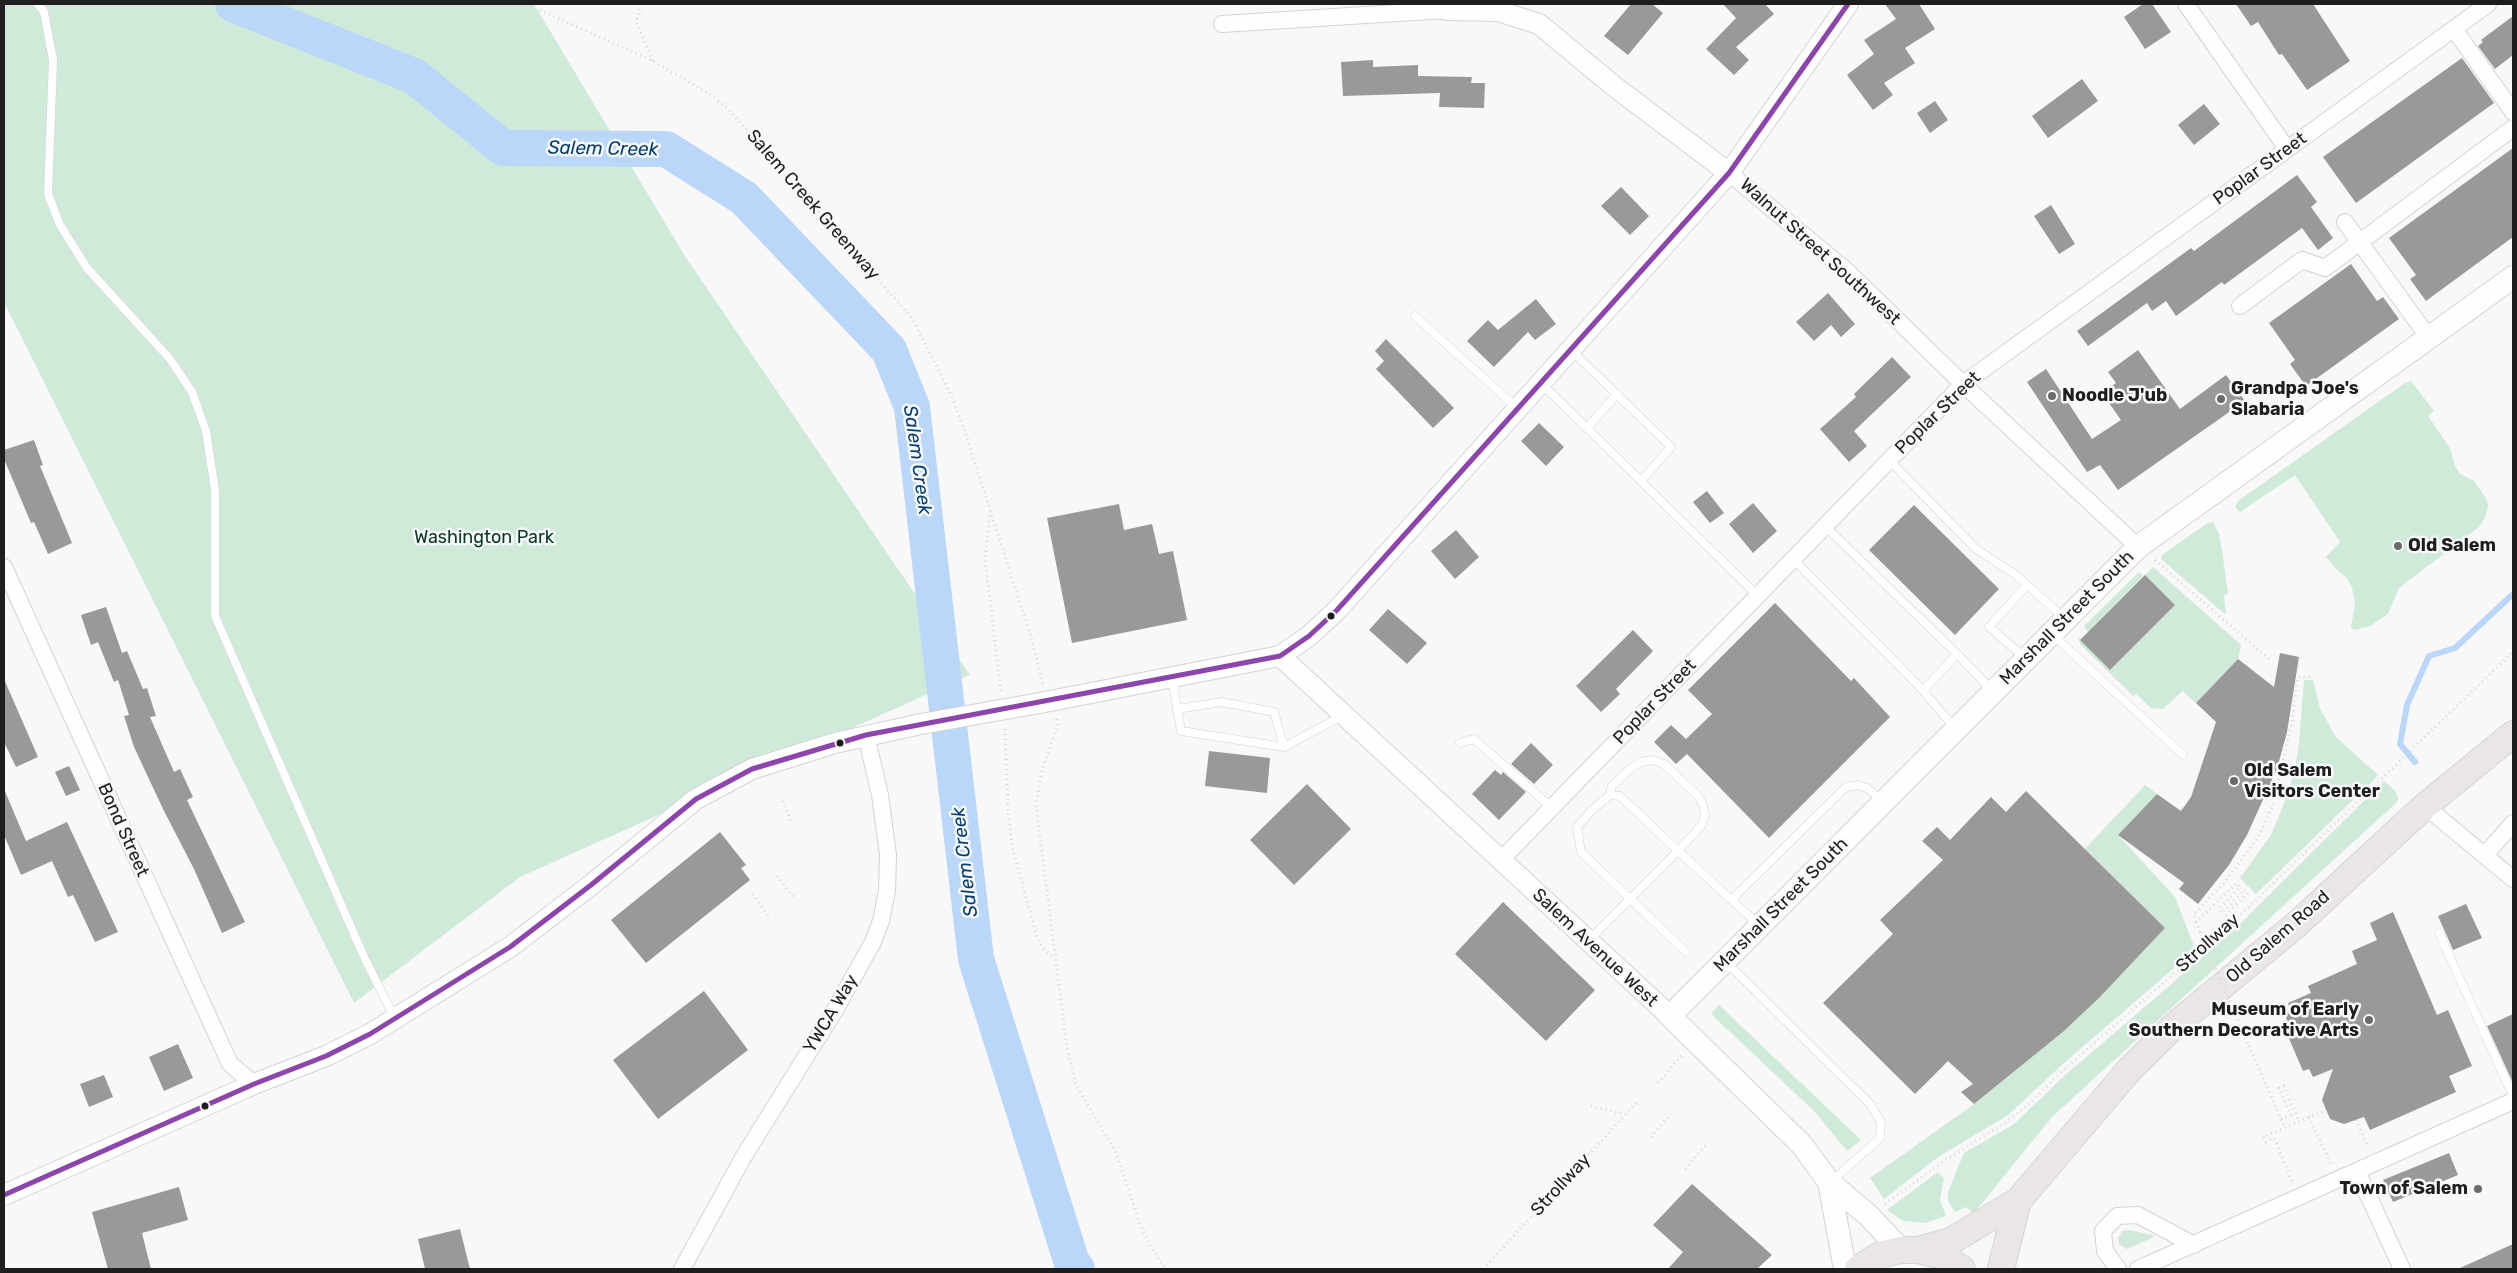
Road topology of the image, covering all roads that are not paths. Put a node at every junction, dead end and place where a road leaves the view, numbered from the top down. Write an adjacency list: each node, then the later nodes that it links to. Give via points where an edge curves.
1 (38, 4): 64 (lane, via 44,12 54,60 48,194 60,225 87,268 170,359 192,392 206,431 215,490 215,616)
2 (1848, 4): 11 (street)
3 (2186, 4): 10 (street)
4 (2488, 4): 7 (street, Poplar Street, via 2472,12)
5 (1446, 7): 6 (street); 11 (street, Walnut Street Southwest, via 1498,11 1539,24 1615,87)
6 (1222, 24)
7 (2454, 28): 8 (street); 10 (street, Poplar Street)
8 (2513, 112)
9 (2513, 128): 13 (street)
10 (2287, 149): 20 (street, Poplar Street)
11 (1730, 172): 18 (street); 20 (street, Walnut Street Southwest, via 1849,274)
12 (2344, 222): 13 (street)
13 (2359, 242): 15 (street, via 2325,268 2302,260); 17 (street)
14 (2513, 277): 17 (main road, Marshall Street South)
15 (2240, 306)
16 (1415, 316): 22 (lane)
17 (2429, 338): 27 (main road, Marshall Street South)
18 (1571, 349): 19 (street); 21 (lane)
19 (1541, 382): 22 (street); 23 (lane)
20 (1963, 384): 24 (street, Poplar Street); 27 (street, Walnut Street Southwest)
21 (1616, 394): 23 (lane); 25 (lane, via 1671,447)
22 (1517, 409): 34 (street, via 1337,610 1309,636)
23 (1587, 428): 25 (lane)
24 (1889, 460): 26 (street, Poplar Street); 30 (lane, via 1976,549)
25 (1641, 481): 31 (lane)
26 (1825, 526): 28 (street, Poplar Street); 33 (lane)
27 (2146, 552): 32 (main road, Marshall Street South)
28 (1793, 559): 31 (street, Poplar Street); 37 (lane)
29 (4, 567): 65 (street, Bond Street, via 230,1064)
30 (2027, 585): 32 (lane); 35 (lane, via 1989,626)
31 (1758, 596): 50 (street, Poplar Street)
32 (2059, 626): 35 (main road, Marshall Street South); 46 (lane)
33 (1957, 654): 37 (lane); 38 (lane)
34 (1280, 656): 36 (street); 40 (street, Salem Avenue West)
35 (2026, 659): 38 (main road, Marshall Street South)
36 (1172, 677): 39 (lane); 43 (street, bridge, via 1042,694)
37 (1923, 691): 41 (lane)
38 (1994, 692): 41 (main road, Marshall Street South)
39 (1177, 709): 45 (lane, via 1180,730); 45 (lane, via 1222,702 1274,712)
40 (1344, 715): 45 (lane); 54 (street, Salem Avenue West)
41 (1956, 729): 48 (main road, Marshall Street South)
42 (2513, 734): 49 (main road, Old Salem Road)
43 (866, 735): 64 (street, via 752,769 696,799 510,947); 74 (street, YWCA Way, via 880,795 888,856 887,891 881,921 873,942 835,1010 744,1156)
44 (1460, 743): 50 (lane, via 1474,739)
45 (1284, 747)
46 (2183, 755)
47 (1610, 795): 52 (lane, via 1620,796); 52 (lane, via 1612,786 1641,762 1653,760 1664,764 1698,796 1704,815 1701,826); 56 (lane, via 1577,827 1578,840 1581,852)
48 (1883, 802): 57 (lane, via 1867,788 1857,784 1846,787); 58 (main road, Marshall Street South)
49 (2425, 806): 53 (street); 71 (main road, Old Salem Road, via 2297,924 2174,1025 2130,1069)
50 (1552, 808): 54 (street, Poplar Street)
51 (2513, 823): 53 (street)
52 (1678, 851): 56 (lane); 57 (lane)
53 (2486, 854): 55 (street)
54 (1500, 861): 60 (street, Salem Avenue West)
55 (2513, 879)
56 (1629, 900): 60 (lane); 61 (lane)
57 (1731, 900): 58 (lane)
58 (1760, 926): 62 (main road, Marshall Street South)
59 (2439, 933): 66 (lane)
60 (1587, 941): 63 (street, Salem Avenue West)
61 (1686, 952)
62 (1725, 961): 63 (main road, Marshall Street South); 69 (lane, via 1871,1105 1881,1123 1880,1138)
63 (1670, 1016): 69 (main road, Salem Avenue West, via 1802,1145)
64 (395, 1019): 65 (street, via 326,1056)
65 (254, 1084): 70 (street)
66 (2513, 1096)
67 (2513, 1101): 68 (street)
68 (2357, 1171): 72 (street); 81 (street)
69 (1830, 1182): 73 (main road, Salem Avenue West); 75 (main road)
70 (4, 1195)
71 (2018, 1201): 73 (main road, Old Salem Road, via 1951,1241); 78 (main road, Old Salem Road)
72 (2194, 1245): 79 (street, via 2138,1216 2117,1216 2103,1231 2105,1251); 80 (street)
73 (1910, 1250): 76 (main road, Old Salem Road, via 1880,1255); 77 (main road, via 1942,1256)
74 (682, 1269)
75 (1844, 1269)
76 (1858, 1269)
77 (1962, 1269)
78 (2001, 1269)
79 (2118, 1269)
80 (2138, 1269)
81 (2402, 1269)

